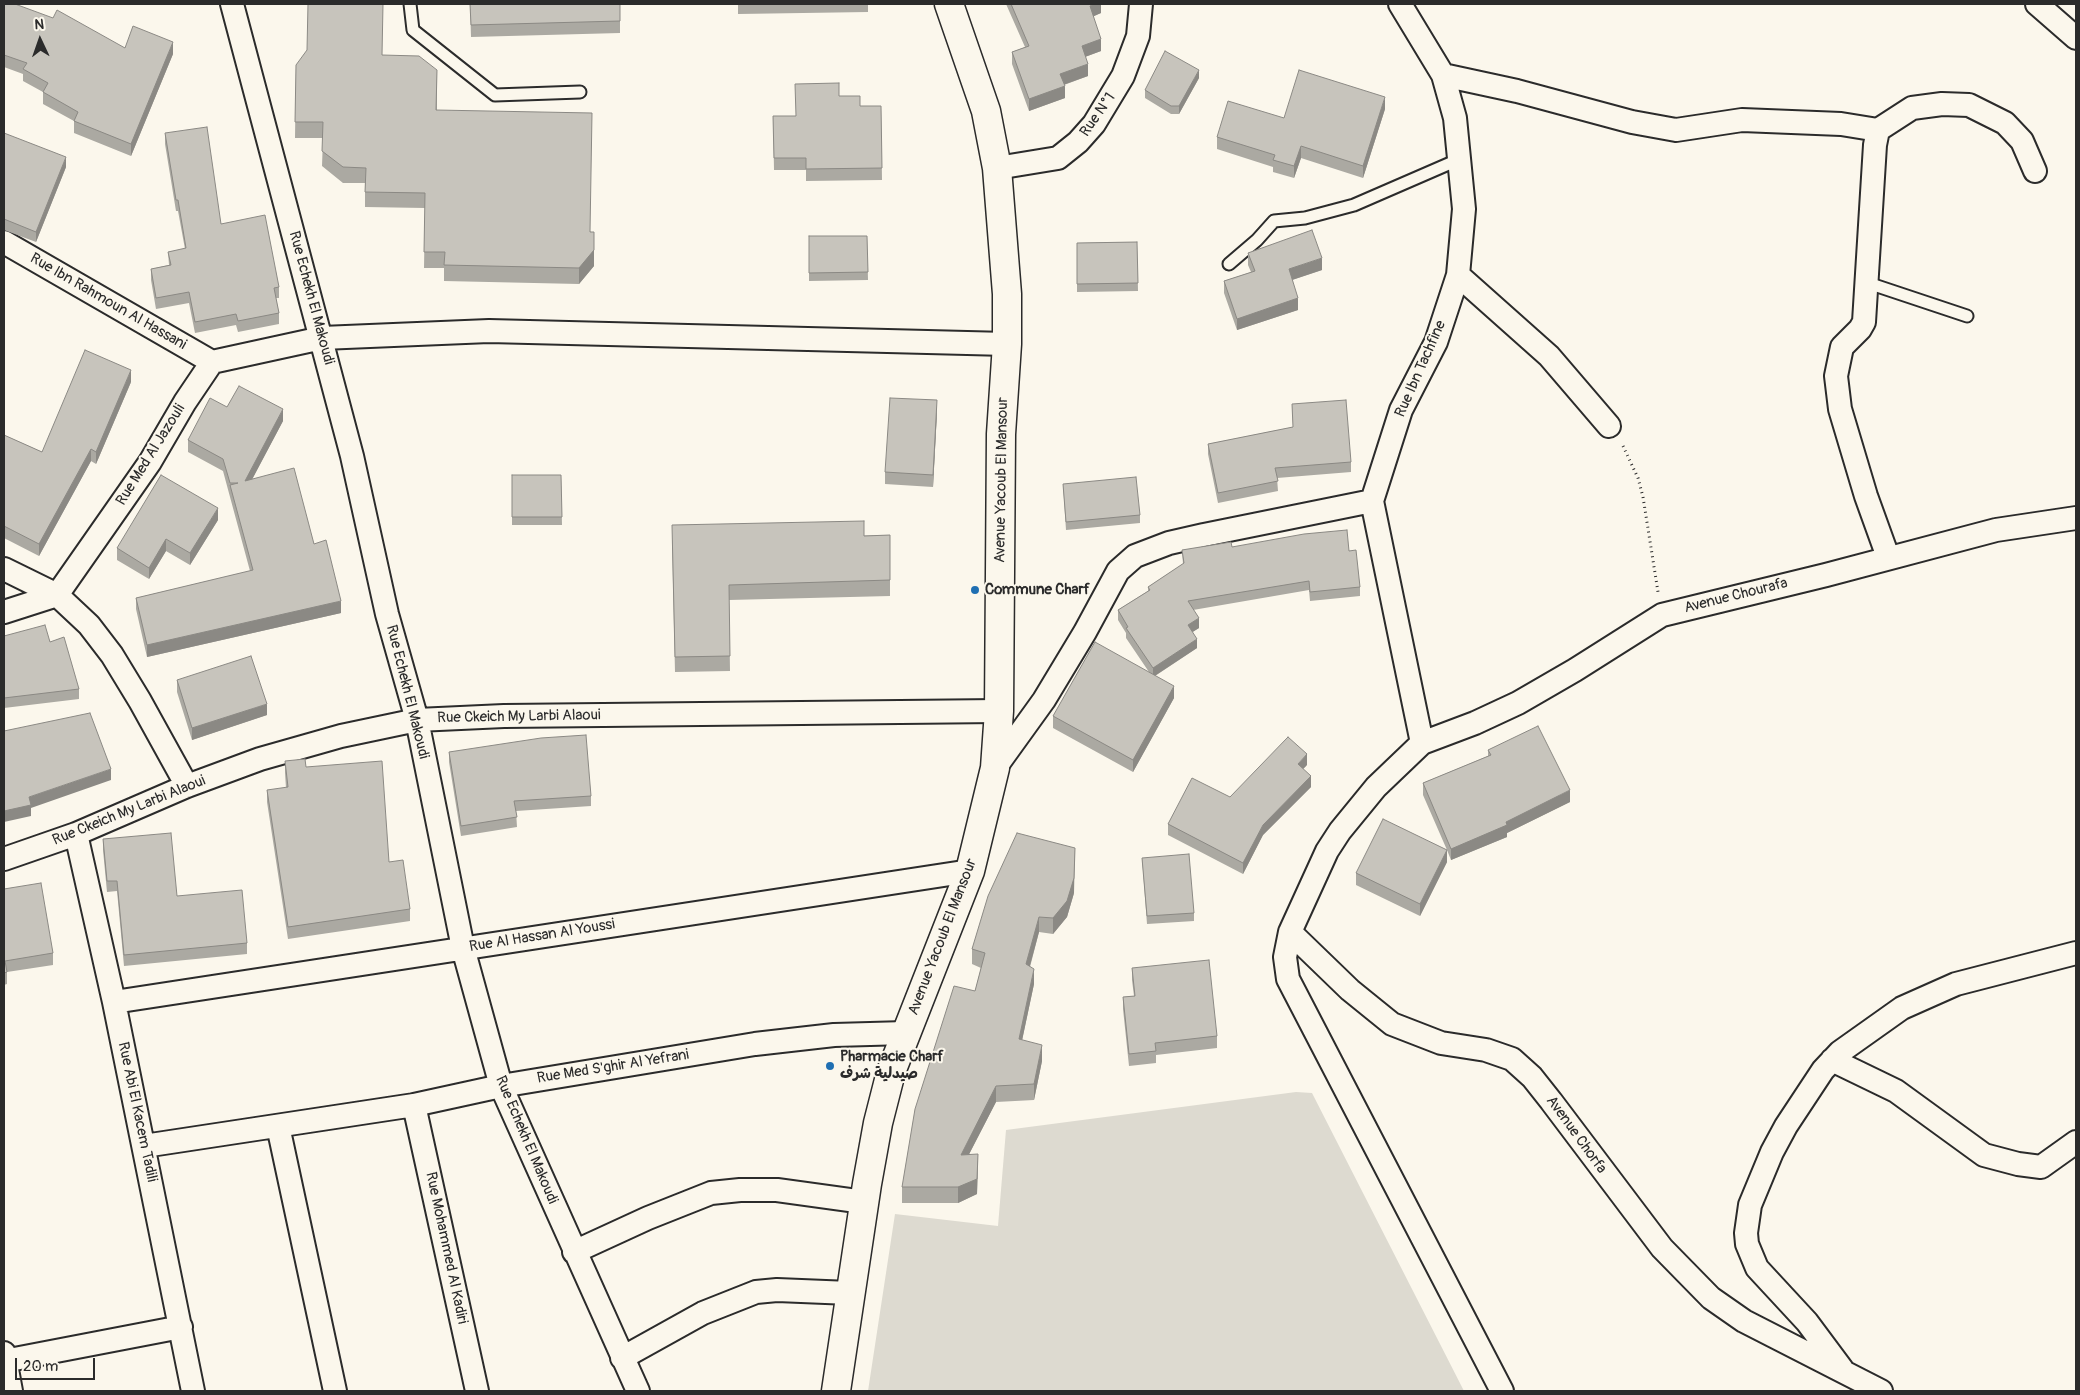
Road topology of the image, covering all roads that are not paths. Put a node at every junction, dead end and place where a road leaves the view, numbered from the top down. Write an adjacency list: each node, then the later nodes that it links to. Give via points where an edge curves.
1 (232, 4): 19 (street, Rue Echekh El Makoudi)
2 (410, 4): 9 (lane, via 413,30 495,95)
3 (949, 4): 12 (street, Avenue Yacoub El Mansour, via 986,111)
4 (1141, 4): 12 (street, Rue N°1, via 1138,36 1122,76 1094,124 1058,158)
5 (1400, 4): 8 (street, Rue Ibn Tachfine)
6 (2037, 4): 7 (street)
7 (2076, 38)
8 (1443, 75): 10 (street, via 1659,128 1686,129 1742,120 1841,124); 11 (street, Rue Ibn Tachfine, via 1455,118)
9 (580, 92)
10 (1878, 130): 13 (street, via 1912,108 1942,104 1969,106 2005,123 2022,141); 17 (street)
11 (1460, 159): 15 (lane, via 1354,205 1305,218 1274,221 1258,240); 16 (street, Rue Ibn Tachfine, via 1464,209)
12 (997, 168): 20 (street, Avenue Yacoub El Mansour, via 1008,294)
13 (2035, 171)
14 (4, 242): 21 (street, Rue Ibn Rahmoun Al Hassani)
15 (1229, 264)
16 (1458, 275): 22 (street, via 1549,356); 23 (street, Rue Ibn Tachfine, via 1436,342 1402,410)
17 (1868, 283): 18 (lane); 25 (street, via 1864,322 1842,347 1836,376 1840,409)
18 (1967, 316)
19 (322, 338): 20 (street, via 489,331); 21 (street); 30 (street, Rue Echekh El Makoudi, via 387,614)
20 (1007, 344): 29 (street, Avenue Yacoub El Mansour, via 1002,434)
21 (212, 362): 27 (street, Rue Med Al Jazouli, via 184,402 150,462)
22 (1609, 426)
23 (1372, 501): 31 (street, Rue Ibn Tachfine); 32 (street, via 1169,543 1124,563 1044,700)
24 (2076, 518): 25 (street, Avenue Chourafa, via 1996,530)
25 (1888, 557): 31 (street, Avenue Chourafa, via 1662,615 1518,703)
26 (4, 570): 27 (street)
27 (57, 595): 28 (street); 33 (street, via 89,625 112,655)
28 (4, 612)
29 (999, 711): 30 (street, Rue Ckeich My Larbi Alaoui, via 504,716); 32 (street, Avenue Yacoub El Mansour)
30 (417, 720): 33 (street, Rue Ckeich My Larbi Alaoui, via 341,736 260,759); 38 (street, Rue Echekh El Makoudi)
31 (1422, 743): 37 (street, via 1376,787 1340,831 1327,851)
32 (995, 768): 36 (street, Avenue Yacoub El Mansour)
33 (187, 786): 34 (street, Rue Ckeich My Larbi Alaoui)
34 (76, 834): 35 (street, Rue Ckeich My Larbi Alaoui); 40 (street, Rue Abi El Kacem Tadili)
35 (4, 859)
36 (970, 871): 38 (street, Rue Al Hassan Al Youssi); 41 (street, Avenue Yacoub El Mansour)
37 (1290, 932): 54 (street, Avenue Chorfa, via 1350,990 1392,1024 1441,1043 1486,1050 1512,1060 1551,1101 1662,1248 1711,1298 1744,1321); 61 (street, via 1284,957 1294,994)
38 (463, 948): 40 (street, Rue Al Hassan Al Youssi); 43 (street, Rue Echekh El Makoudi)
39 (2076, 953): 42 (street, via 1956,984 1925,996 1870,1029)
40 (114, 1002): 47 (street, Rue Abi El Kacem Tadili)
41 (906, 1033): 43 (street, Rue Med S'ghir Al Yefrani, via 834,1035 755,1044); 48 (street, Avenue Yacoub El Mansour, via 891,1072 878,1123)
42 (1832, 1060): 46 (street, via 1896,1091 1984,1155 2041,1167); 54 (street, via 1804,1098 1772,1152 1750,1205 1746,1232 1747,1244 1757,1268 1807,1322)
43 (501, 1086): 44 (street, Rue Med S'ghir Al Yefrani); 49 (street, Rue Echekh El Makoudi)
44 (414, 1105): 45 (street, Rue Med S'ghir Al Yefrani); 58 (street, Rue Mohammed Al Kadiri)
45 (278, 1126): 47 (street, Rue Med S'ghir Al Yefrani); 57 (street)
46 (2076, 1142)
47 (144, 1146): 51 (street, Rue Abi El Kacem Tadili)
48 (864, 1202): 49 (street, via 777,1190 711,1193); 50 (street, Avenue Yacoub El Mansour)
49 (574, 1252): 53 (street, Rue Echekh El Makoudi)
50 (850, 1293): 53 (street, via 756,1292 703,1313); 60 (street, Avenue Yacoub El Mansour)
51 (180, 1327): 52 (street); 56 (street, Rue Abi El Kacem Tadili)
52 (4, 1358): 55 (street)
53 (622, 1358): 59 (street, Rue Echekh El Makoudi)
54 (1842, 1370): 62 (street, Avenue Chorfa)
55 (12, 1391)
56 (194, 1391)
57 (334, 1391)
58 (477, 1391)
59 (638, 1391)
60 (835, 1391)
61 (1502, 1391)
62 (1881, 1391)

